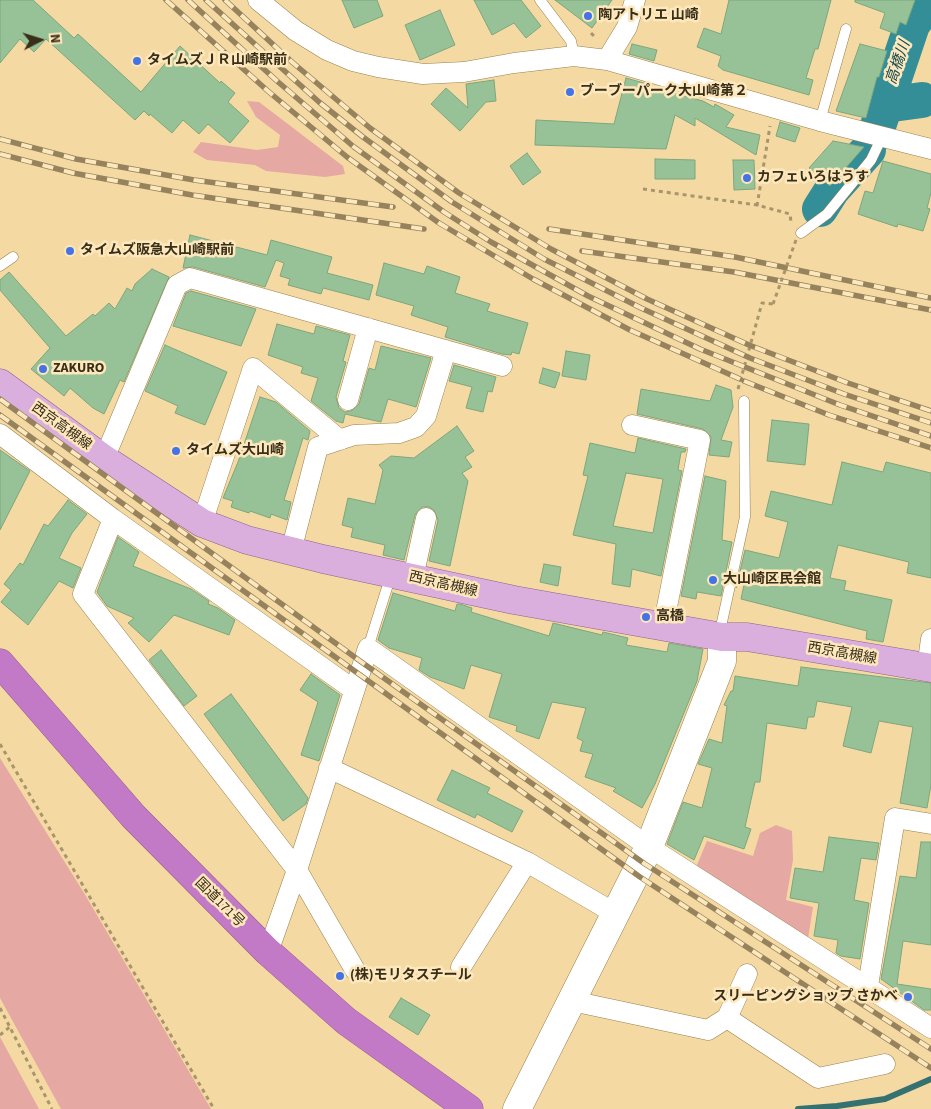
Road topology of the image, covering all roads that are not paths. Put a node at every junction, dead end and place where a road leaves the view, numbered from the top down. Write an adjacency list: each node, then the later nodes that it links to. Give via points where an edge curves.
1 (258, 0): 5 (street, via 296,31 327,50 378,67 423,74 464,72 514,62)
2 (540, 0): 5 (lane, via 570,41)
3 (635, 0): 6 (street, via 627,27)
4 (846, 29): 7 (lane)
5 (574, 56): 6 (street)
6 (607, 60): 7 (street)
7 (820, 120): 8 (street)
8 (882, 137): 9 (street); 10 (lane, via 872,160 827,214)
9 (931, 149)
10 (799, 237)
11 (13, 257): 12 (lane)
12 (0, 266)
13 (368, 328): 14 (street); 17 (street); 22 (street, via 190,278 185,280 177,285)
14 (446, 350): 15 (street); 21 (street, via 426,416 416,427 399,433 354,435)
15 (502, 366)
16 (0, 383): 22 (main road, 西京高槻線)
17 (348, 400)
18 (744, 401): 29 (lane, via 745,516 722,622)
19 (632, 425): 28 (street, via 700,440)
20 (0, 434): 24 (street)
21 (340, 440): 25 (street, via 253,368); 26 (street, via 318,447)
22 (104, 459): 25 (main road, 西京高槻線)
23 (426, 518): 27 (street)
24 (113, 519): 34 (street); 39 (street, via 83,594)
25 (202, 523): 26 (main road, 西京高槻線, via 247,540)
26 (291, 551): 27 (main road, 西京高槻線)
27 (402, 575): 28 (main road, 西京高槻線, via 514,600); 31 (lane)
28 (663, 627): 29 (main road, 西京高槻線)
29 (722, 637): 33 (main road, 西京高槻線, via 747,637); 37 (street, via 722,661)
30 (931, 639): 33 (street)
31 (368, 648): 34 (street); 37 (street)
32 (0, 663): 41 (highway, 国道171号, via 134,817)
33 (929, 668)
34 (354, 690): 35 (street)
35 (329, 768): 38 (street); 39 (street)
36 (931, 824): 45 (street, via 895,818)
37 (649, 847): 40 (street); 45 (street)
38 (526, 862): 40 (street); 42 (street)
39 (297, 870): 41 (street); 43 (street)
40 (616, 914): 46 (street)
41 (268, 952): 50 (highway, 国道171号, via 346,1021)
42 (461, 967)
43 (355, 970)
44 (746, 974): 47 (street)
45 (868, 986): 48 (street)
46 (572, 1001): 47 (street, via 708,1030); 51 (street)
47 (728, 1018): 49 (street, via 818,1078)
48 (931, 1028)
49 (885, 1064)
50 (470, 1109)
51 (518, 1109)

